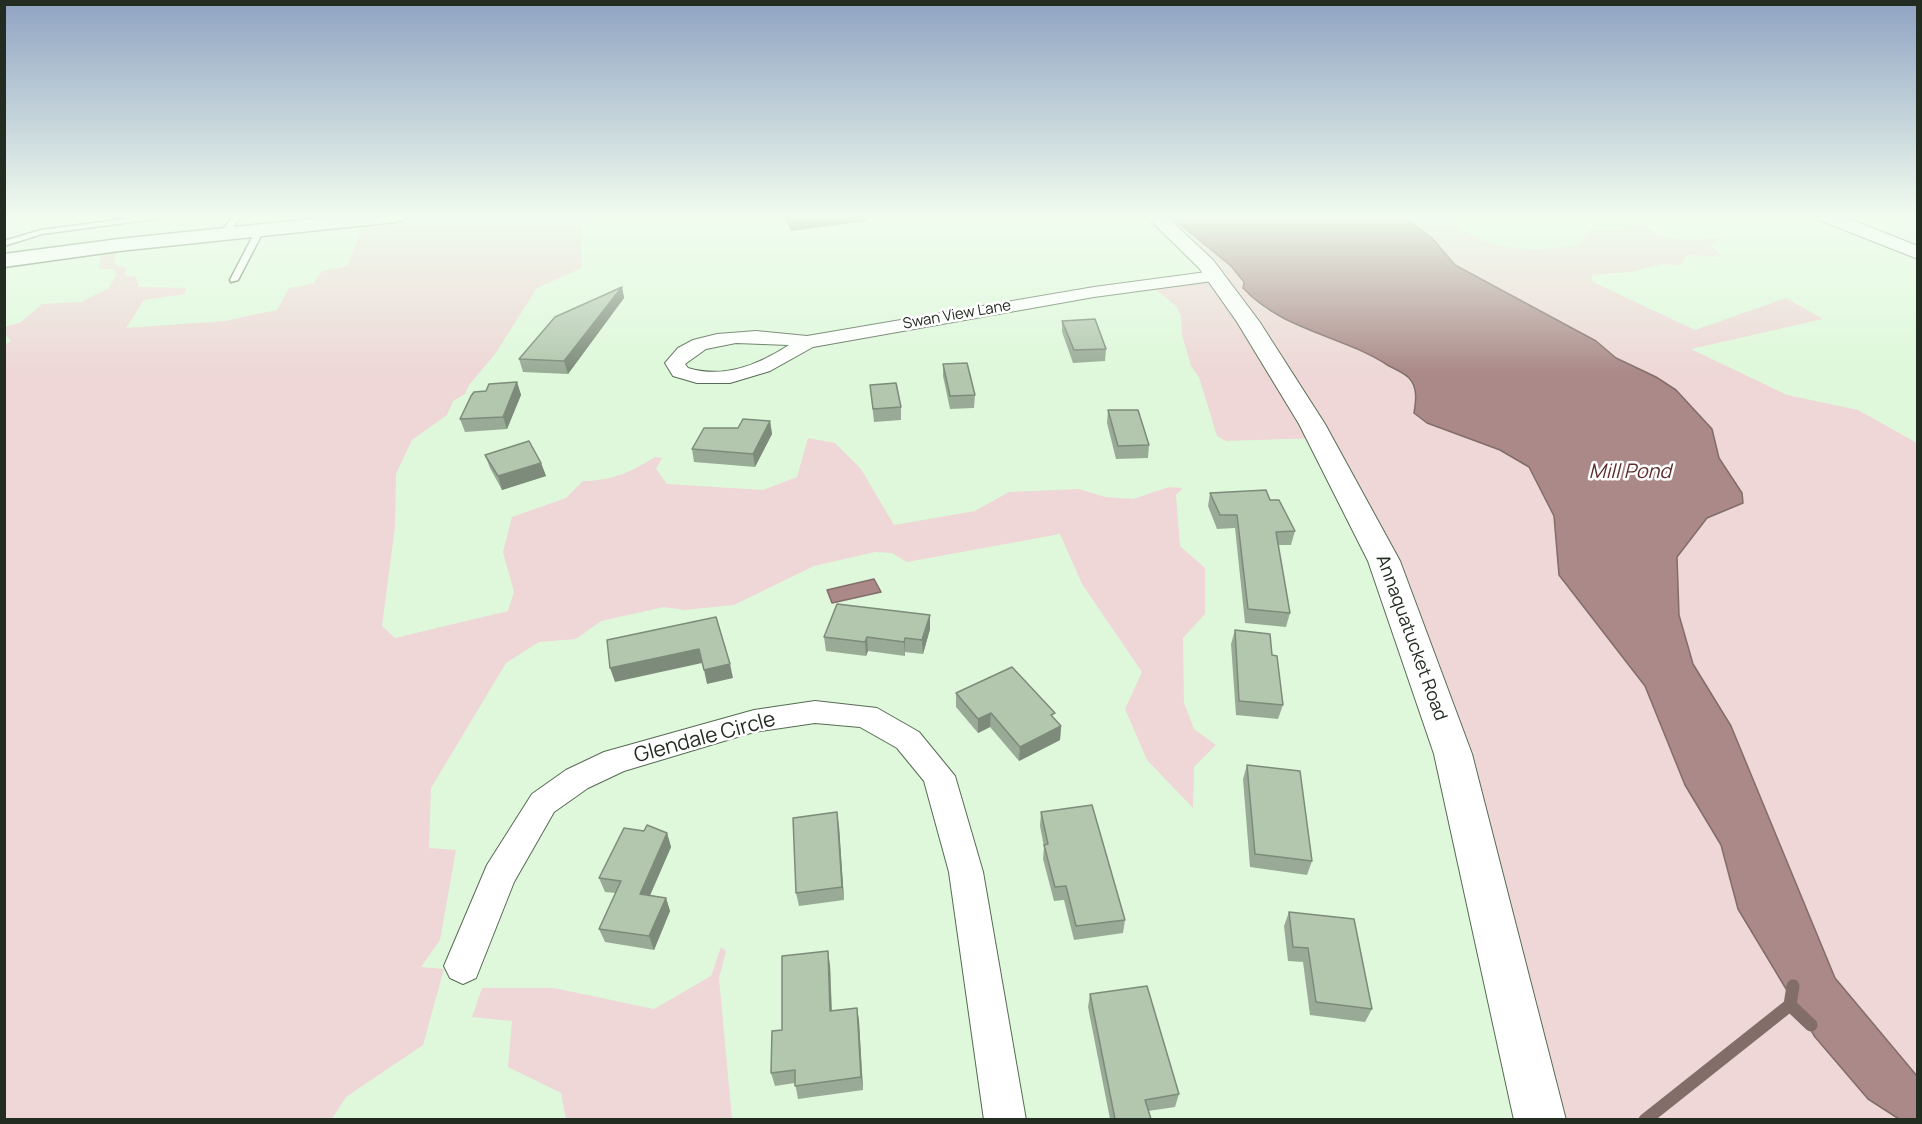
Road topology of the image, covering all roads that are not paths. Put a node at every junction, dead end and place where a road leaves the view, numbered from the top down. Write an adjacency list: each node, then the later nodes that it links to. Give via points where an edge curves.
1 (240, 268): 4 (lane)
2 (1209, 268): 3 (street, Annaquatucket Road)
3 (1214, 276): 5 (street, Swan View Lane, via 1082,294); 8 (street, Annaquatucket Road, via 1248,321 1312,424 1384,561 1453,754)
4 (234, 280)
5 (807, 342): 5 (street, Swan View Lane, via 783,359 728,378 692,377 680,372 675,363 681,354 708,342 774,337)
6 (463, 966): 7 (street, Glendale Circle, via 505,867 543,803 577,778 615,761 754,721 815,712 866,716 908,740 939,776 966,872)
7 (1005, 1119)
8 (1540, 1119)

